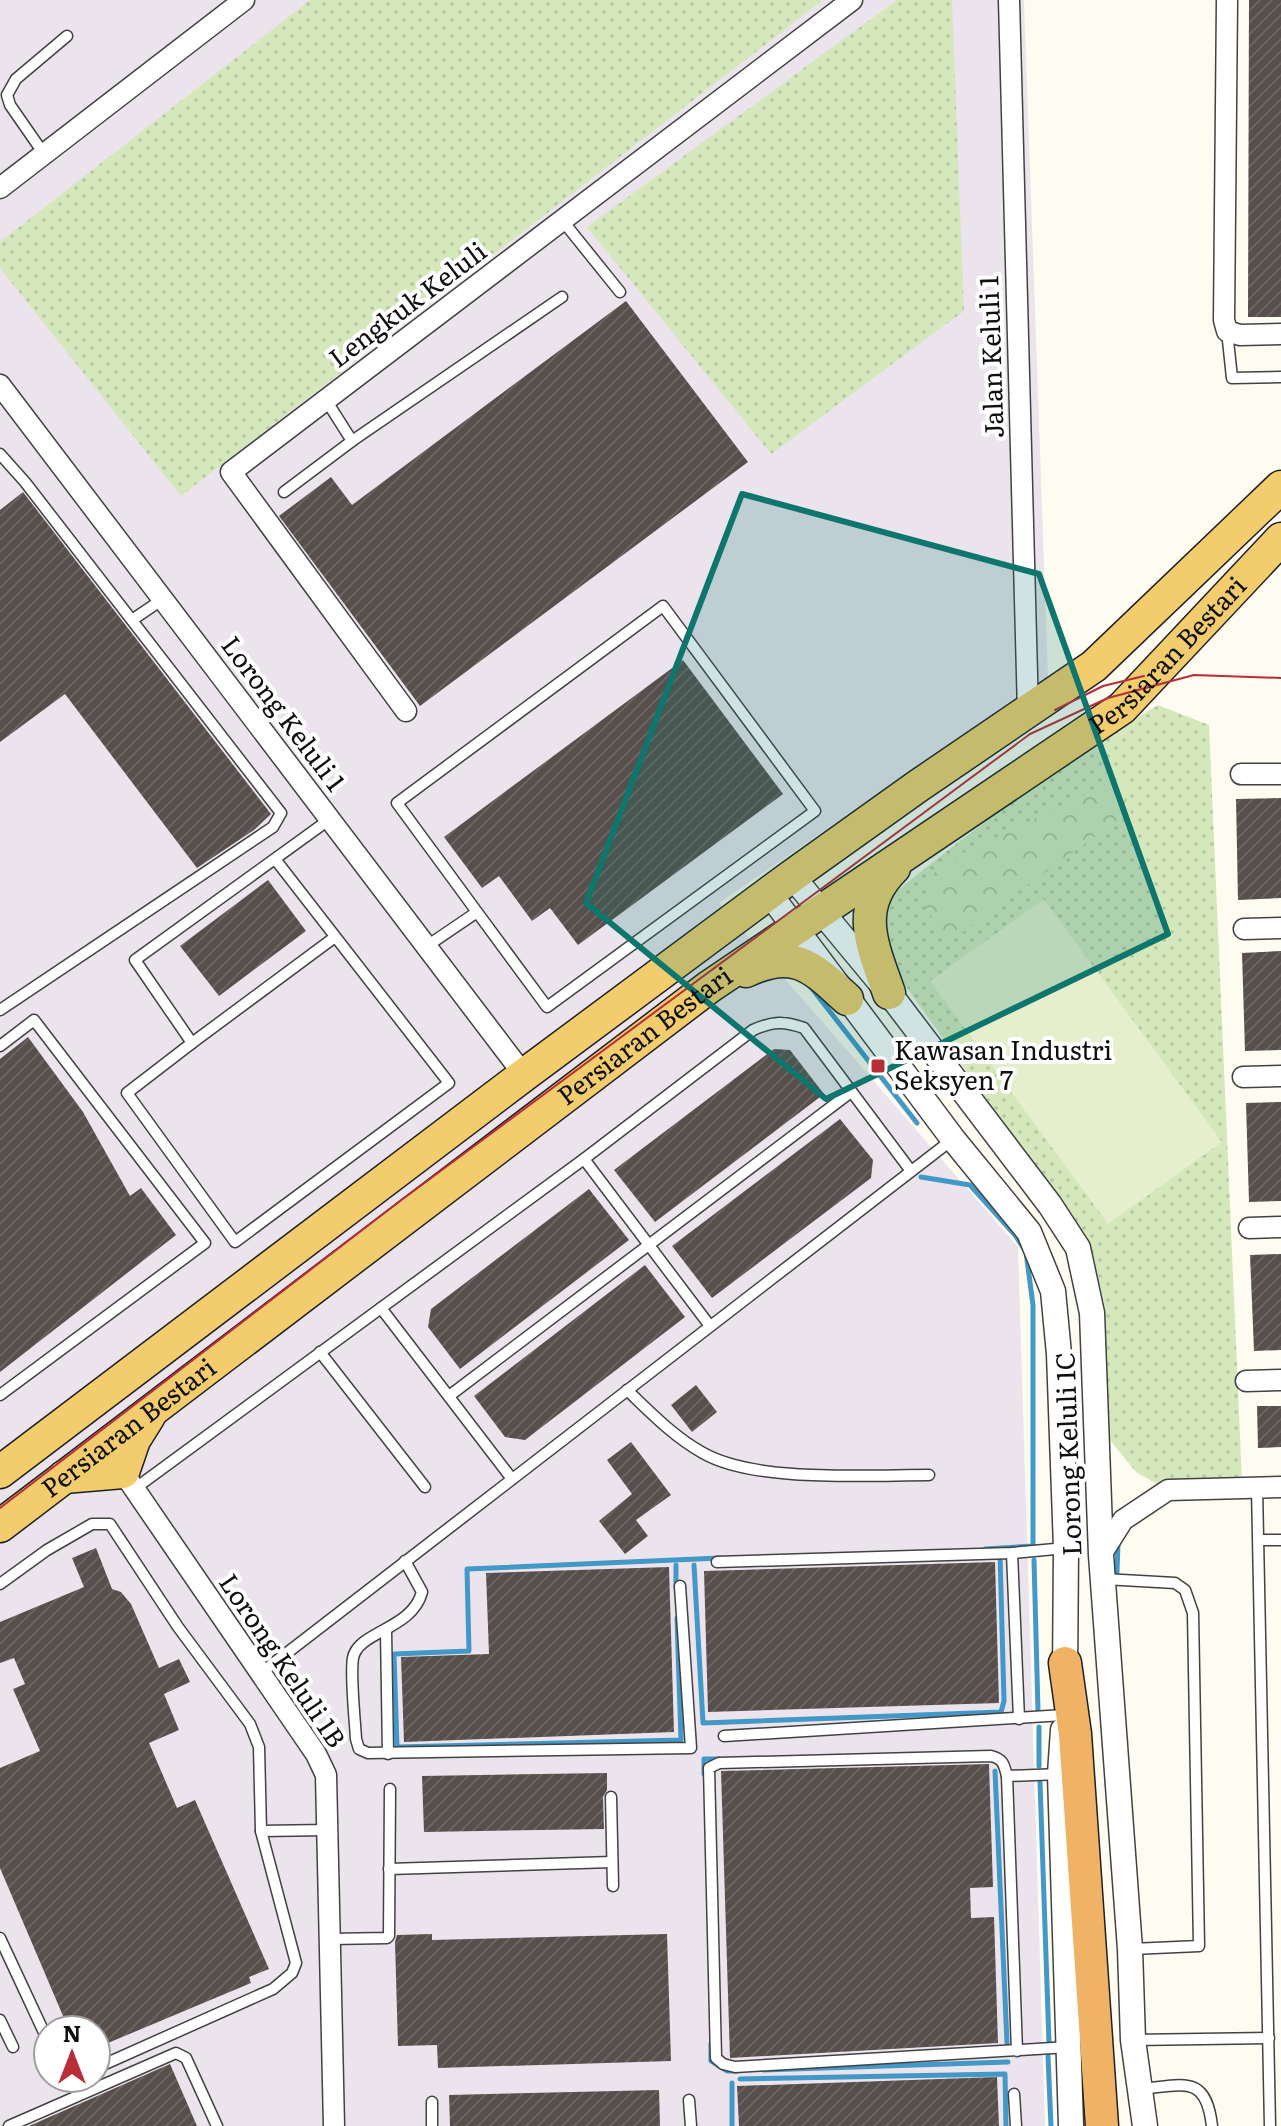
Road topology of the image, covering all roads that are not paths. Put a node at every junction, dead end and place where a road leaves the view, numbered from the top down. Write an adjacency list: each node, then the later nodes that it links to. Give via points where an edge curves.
1 (244, 0): 7 (street)
2 (852, 0): 9 (street, Lengkuk Keluli)
3 (1009, 0): 29 (street, Jalan Keluli 1)
4 (1227, 0): 12 (street)
5 (67, 36): 6 (lane)
6 (4, 90): 7 (lane)
7 (44, 154): 8 (street)
8 (0, 188)
9 (562, 220): 10 (lane); 16 (street, Lengkuk Keluli)
10 (620, 292)
11 (562, 297): 17 (lane)
12 (1227, 331): 13 (street); 14 (lane, via 1232,378)
13 (1281, 334)
14 (1281, 377)
15 (0, 385): 26 (street, Lorong Keluli 1)
16 (326, 400): 17 (lane); 28 (street, Lengkuk Keluli, via 231,472)
17 (352, 441): 20 (lane)
18 (0, 454): 27 (lane)
19 (1281, 487): 25 (main road, Persiaran Bestari)
20 (284, 492)
21 (1281, 514): 25 (main road, via 1219,564)
22 (1281, 539): 24 (main road, Persiaran Bestari)
23 (1281, 569): 24 (main road)
24 (1236, 585): 33 (main road, Persiaran Bestari, via 1122,708)
25 (1178, 587): 29 (main road, Persiaran Bestari, via 1094,666)
26 (163, 599): 27 (lane); 32 (street, Lorong Keluli 1)
27 (132, 620): 45 (lane, via 281,813 273,827)
28 (406, 711)
29 (1028, 712): 35 (main road, Persiaran Bestari)
30 (1241, 774): 31 (street)
31 (1281, 774)
32 (330, 819): 34 (lane); 41 (street, Lorong Keluli 1)
33 (927, 839): 37 (main road, Persiaran Bestari); 43 (main road, via 883,879 871,903 869,934)
34 (275, 859): 40 (lane); 46 (lane, via 135,960)
35 (780, 885): 37 (street, Lorong Keluli 1C); 48 (main road, Persiaran Bestari)
36 (477, 912): 36 (lane, via 547,1007 815,811 663,606 397,803); 41 (lane)
37 (808, 919): 42 (main road, Persiaran Bestari); 43 (street, Lorong Keluli 1C); 44 (street, Lorong Keluli 1C)
38 (1281, 928): 39 (street)
39 (1244, 929)
40 (335, 937): 46 (lane); 46 (lane, via 449,1083 235,1242 127,1093)
41 (427, 946): 48 (street, Lorong Keluli 1)
42 (709, 987): 44 (main road, via 762,963 792,960 813,968); 66 (main road, Persiaran Bestari, via 154,1408)
43 (889, 993): 80 (street, Lorong Keluli 1C, via 1078,1248 1092,1313)
44 (847, 999): 52 (street, Lorong Keluli 1C)
45 (0, 1010)
46 (192, 1043)
47 (0, 1046): 64 (lane, via 34,1020 205,1243)
48 (524, 1075): 67 (main road, Persiaran Bestari)
49 (1281, 1076): 50 (street)
50 (1243, 1077)
51 (851, 1092): 53 (lane, via 804,1028 771,1022 753,1030); 54 (lane); 57 (lane)
52 (953, 1139): 54 (lane); 76 (street, Lorong Keluli 1C, via 1029,1232 1053,1291)
53 (584, 1159): 57 (lane); 58 (lane)
54 (911, 1171): 59 (lane)
55 (1281, 1227): 56 (street)
56 (1249, 1228)
57 (649, 1245): 59 (lane); 65 (lane)
58 (381, 1308): 60 (lane); 65 (lane)
59 (710, 1326): 63 (lane)
60 (320, 1352): 66 (lane); 70 (lane)
61 (1281, 1380): 62 (street)
62 (1246, 1381)
63 (627, 1390): 68 (lane, via 686,1443 746,1467 799,1475); 69 (lane)
64 (0, 1395)
65 (449, 1396): 69 (lane)
66 (120, 1469): 73 (main road, Persiaran Bestari, via 64,1477); 85 (street, Lorong Keluli 1B)
67 (0, 1472)
68 (929, 1475)
69 (512, 1479): 78 (lane)
70 (425, 1487)
71 (1281, 1487): 72 (street)
72 (1257, 1488): 74 (lane); 80 (street, via 1168,1490 1123,1520)
73 (0, 1526)
74 (1259, 1540): 75 (lane); 103 (lane, via 1265,1573)
75 (1281, 1540)
76 (1066, 1548): 77 (lane); 84 (street, Lorong Keluli 1C)
77 (1012, 1553): 79 (lane); 87 (lane)
78 (405, 1561): 83 (lane, via 422,1592 419,1604); 85 (lane)
79 (717, 1562)
80 (1102, 1567): 101 (street, Lorong Keluli 1C); 101 (lane, via 1175,1583 1185,1590 1193,1613 1199,1946)
81 (0, 1584): 95 (lane, via 92,1524 110,1524 250,1724 259,1747)
82 (680, 1586): 89 (lane, via 691,1748)
83 (386, 1630): 89 (lane); 89 (lane, via 359,1646 353,1658 359,1749)
84 (1065, 1663): 86 (street, Lorong Keluli 1C); 125 (highway, via 1075,1734)
85 (261, 1673): 94 (street, Lorong Keluli 1B, via 321,1763)
86 (1064, 1715): 87 (lane); 90 (street, Lorong Keluli 1C)
87 (1019, 1719): 88 (lane)
88 (724, 1736)
89 (388, 1754)
90 (1060, 1774): 91 (lane); 109 (street, Lorong Keluli 1C)
91 (1007, 1776): 110 (lane); 110 (lane, via 1004,1762 991,1756 719,1763 709,1768 716,2058 735,2067)
92 (390, 1789): 97 (lane)
93 (611, 1797): 96 (lane)
94 (328, 1830): 95 (lane); 100 (street, Lorong Keluli 1B)
95 (261, 1831): 111 (lane, via 296,1963 292,1973 273,1989)
96 (612, 1862): 97 (lane); 98 (lane)
97 (389, 1869): 100 (lane, via 389,1936)
98 (613, 1886)
99 (0, 1938): 102 (lane)
100 (331, 1939): 120 (street, Lorong Keluli 1B)
101 (1130, 1949): 107 (street, Lorong Keluli 1C)
102 (35, 2014)
103 (1268, 2018): 104 (lane); 106 (lane)
104 (1281, 2018)
105 (0, 2020): 108 (lane)
106 (1269, 2038): 107 (lane); 116 (lane)
107 (1133, 2040): 112 (street, Lorong Keluli 1C)
108 (7, 2041)
109 (1069, 2047): 110 (lane); 124 (street, Lorong Keluli 1C)
110 (1017, 2051)
111 (112, 2061)
112 (1140, 2089): 126 (street, Lorong Keluli 1C); 127 (lane, via 1183,2085 1201,2091)
113 (1014, 2094): 123 (lane)
114 (689, 2100): 122 (lane)
115 (432, 2102): 121 (lane)
116 (1270, 2113): 117 (lane); 128 (lane)
117 (1281, 2124)
118 (9, 2126): 119 (lane, via 176,2053 186,2058)
119 (217, 2126)
120 (334, 2126)
121 (432, 2126)
122 (691, 2126)
123 (1016, 2126)
124 (1071, 2126)
125 (1102, 2126)
126 (1145, 2126)
127 (1212, 2126)
128 (1270, 2126)

